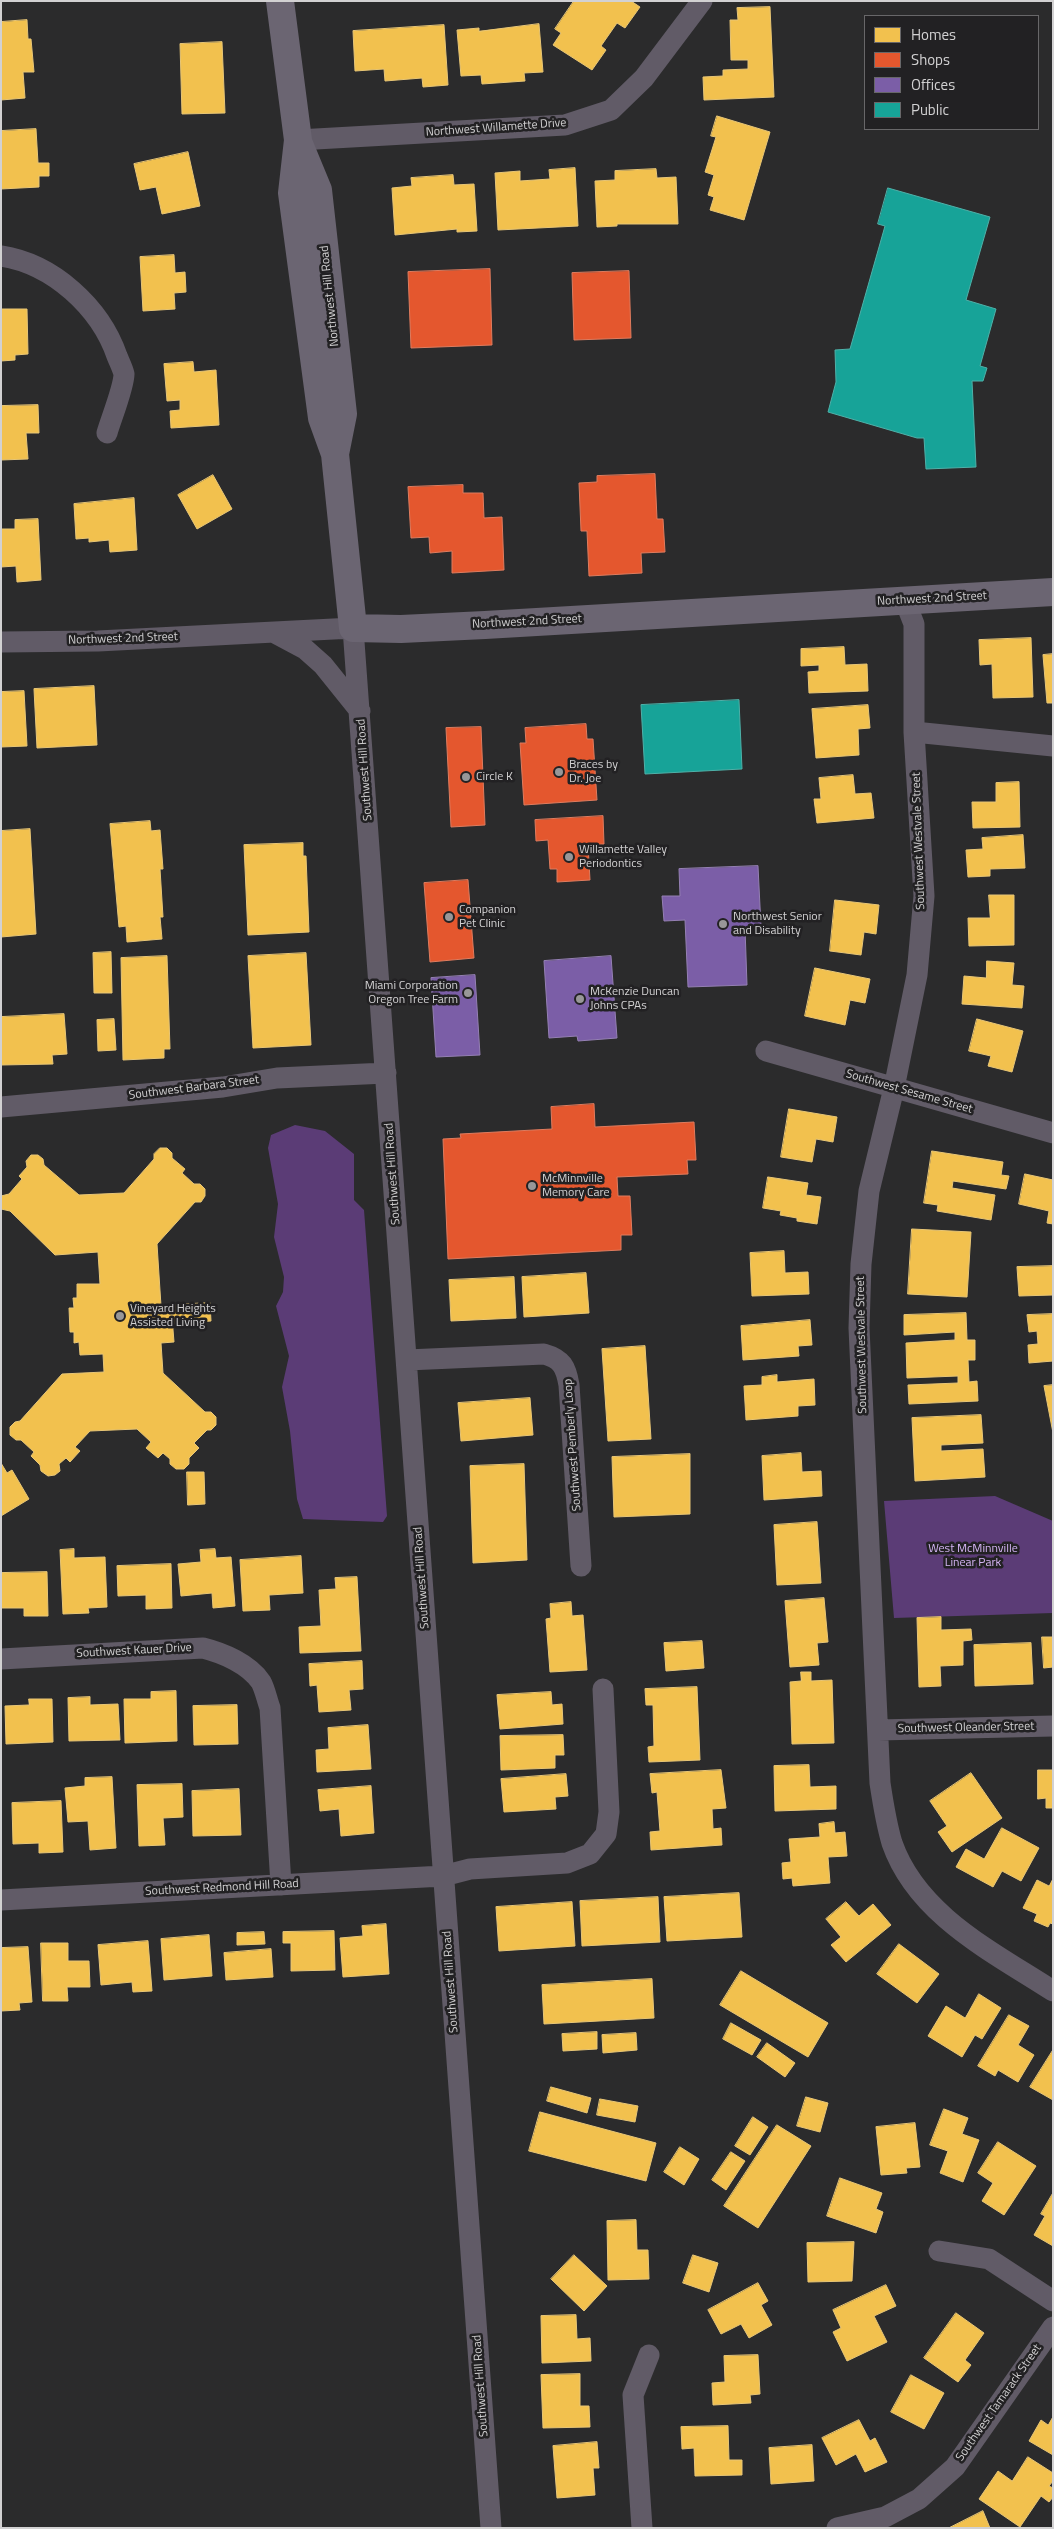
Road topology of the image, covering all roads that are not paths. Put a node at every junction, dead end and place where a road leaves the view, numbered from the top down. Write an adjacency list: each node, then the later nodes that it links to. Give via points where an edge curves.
1 (280, 1): 3 (main road, Northwest Hill Road)
2 (702, 1): 3 (street, Northwest Willamette Drive, via 644,78 611,110 566,125)
3 (298, 140): 8 (main road, Northwest Hill Road, via 318,190 343,414 335,454)
4 (1, 256): 5 (street, via 20,259 60,280 90,307 111,337 124,374)
5 (108, 433)
6 (1053, 592): 7 (main road, Northwest 2nd Street)
7 (905, 601): 8 (main road, Northwest 2nd Street, via 401,629); 12 (street, Southwest Westvale Street, via 914,624)
8 (353, 628): 9 (street, Northwest 2nd Street); 11 (street, Southwest Hill Road)
9 (274, 632): 10 (street, Northwest 2nd Street, via 98,642); 11 (street, via 304,649 323,665)
10 (1, 642)
11 (360, 711): 15 (street, Southwest Hill Road)
12 (914, 732): 13 (street); 16 (street, Southwest Westvale Street, via 924,896 917,975)
13 (1053, 746)
14 (766, 1051): 16 (street, Southwest Sesame Street)
15 (386, 1073): 17 (street, Southwest Barbara Street, via 277,1078 213,1088); 19 (street, Southwest Hill Road)
16 (894, 1088): 18 (street, Southwest Sesame Street); 24 (street, Southwest Westvale Street, via 869,1191 860,1283)
17 (1, 1107)
18 (1053, 1132)
19 (407, 1360): 20 (street, Southwest Pemberly Loop, via 544,1354 556,1357 566,1368); 25 (street, Southwest Hill Road)
20 (581, 1566)
21 (1, 1658): 26 (street, Southwest Kauer Drive, via 203,1648 225,1654 248,1670 260,1682 270,1708)
22 (603, 1689): 25 (street, via 609,1812 606,1834 590,1854 567,1863 470,1869)
23 (1053, 1726): 24 (street, Southwest Oleander Street)
24 (878, 1730): 28 (street, Southwest Westvale Street, via 885,1814 893,1844 906,1870 929,1902 959,1930)
25 (443, 1876): 26 (street, Southwest Redmond Hill Road); 33 (street, Southwest Hill Road)
26 (281, 1885): 27 (street, Southwest Redmond Hill Road)
27 (1, 1900)
28 (1053, 1991)
29 (939, 2250): 30 (street, via 989,2259)
30 (1053, 2301)
31 (1053, 2327): 35 (street, Southwest Tamarack Street, via 955,2466 919,2499 885,2517)
32 (649, 2355): 34 (street, via 633,2395)
33 (491, 2528)
34 (642, 2528)
35 (837, 2528)

